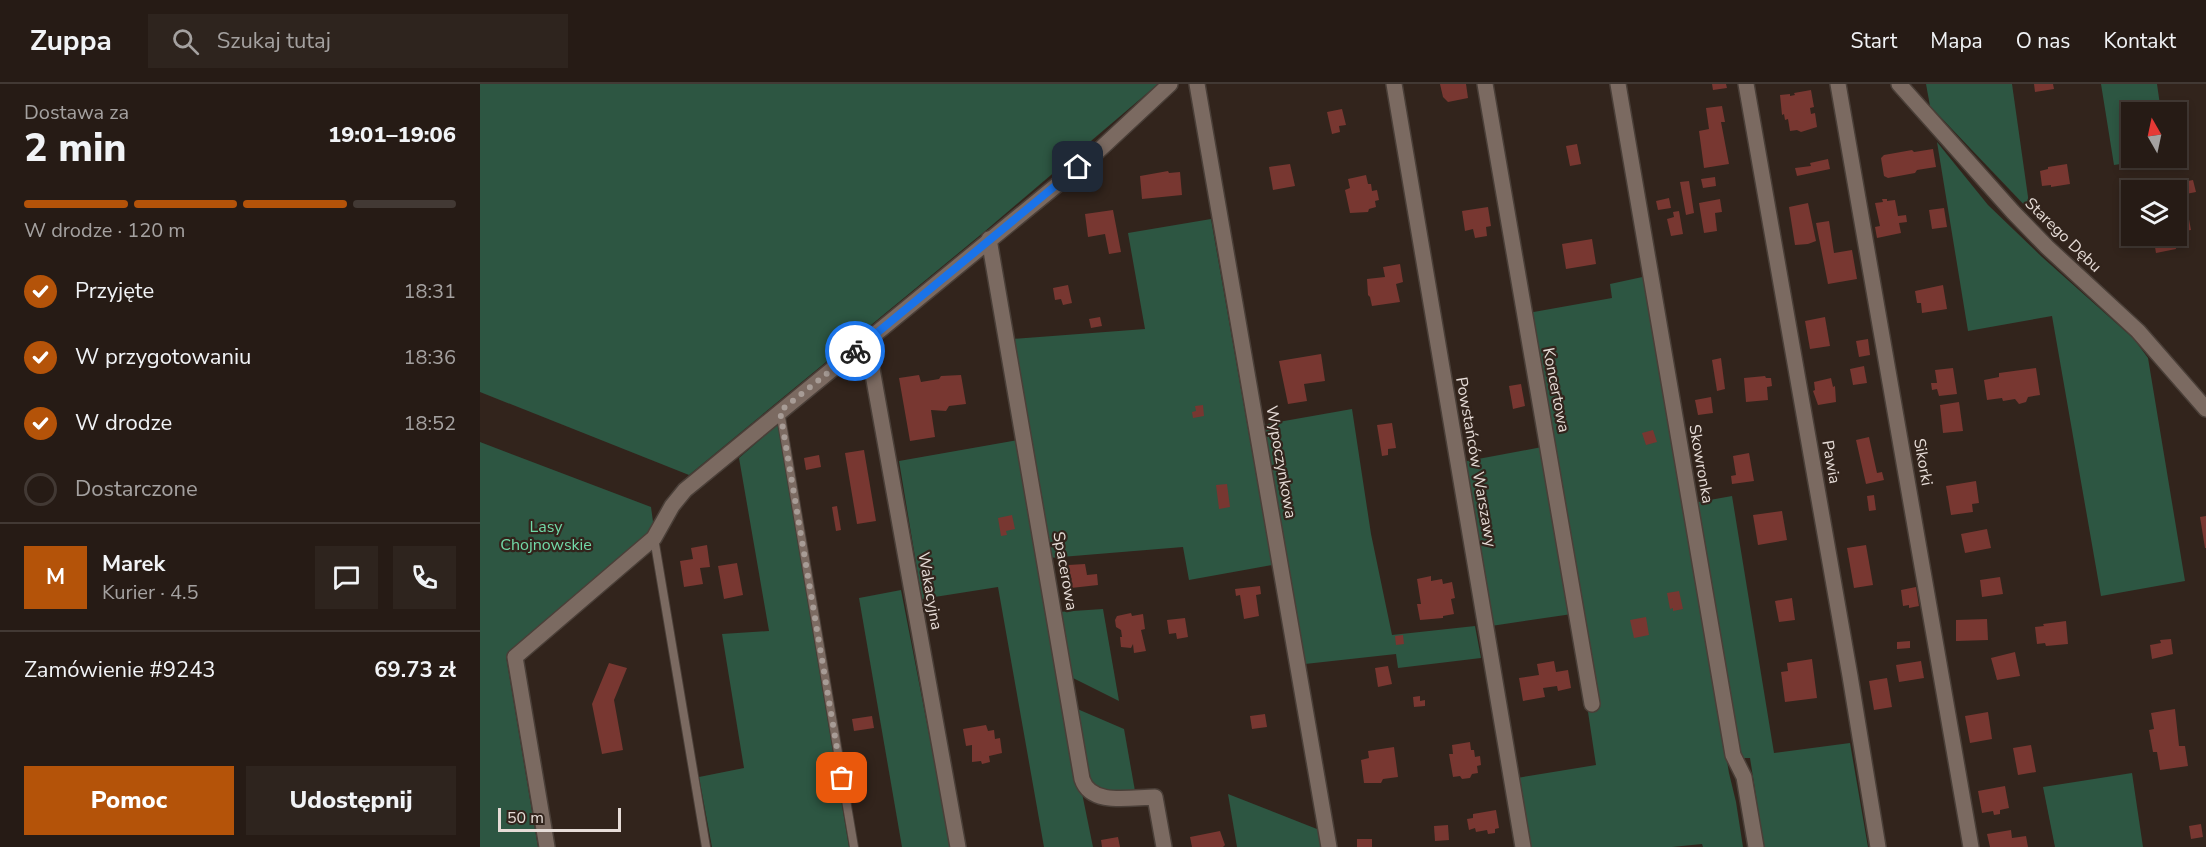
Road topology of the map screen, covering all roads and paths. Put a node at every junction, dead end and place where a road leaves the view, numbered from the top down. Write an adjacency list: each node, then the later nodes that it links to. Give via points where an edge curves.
1 (1170, 84): 9 (street, via 1095,153)
2 (1197, 84): 20 (street, Wypoczynkowa)
3 (1394, 84): 21 (street, Powstańców Warszawy)
4 (1485, 84): 14 (street, Koncertowa)
5 (1617, 84): 22 (street, Skowronka, via 1733,755 1744,777)
6 (1746, 84): 23 (street, Pawia)
7 (1838, 84): 24 (street, Sikorki)
8 (1899, 84): 11 (street, Starego Dębu, via 2013,212 2138,331)
9 (989, 239): 10 (street); 19 (street, Spacerowa, via 1082,780 1087,790 1099,797 1155,797)
10 (867, 341): 12 (street); 18 (street, Wakacyjna)
11 (2206, 409)
12 (780, 411): 13 (street, via 685,490); 17 (lane)
13 (654, 538): 15 (street, via 515,657); 16 (lane)
14 (1592, 704)
15 (547, 847)
16 (706, 847)
17 (854, 847)
18 (958, 847)
19 (1164, 847)
20 (1329, 847)
21 (1522, 847)
22 (1756, 847)
23 (1878, 847)
24 (1971, 847)

